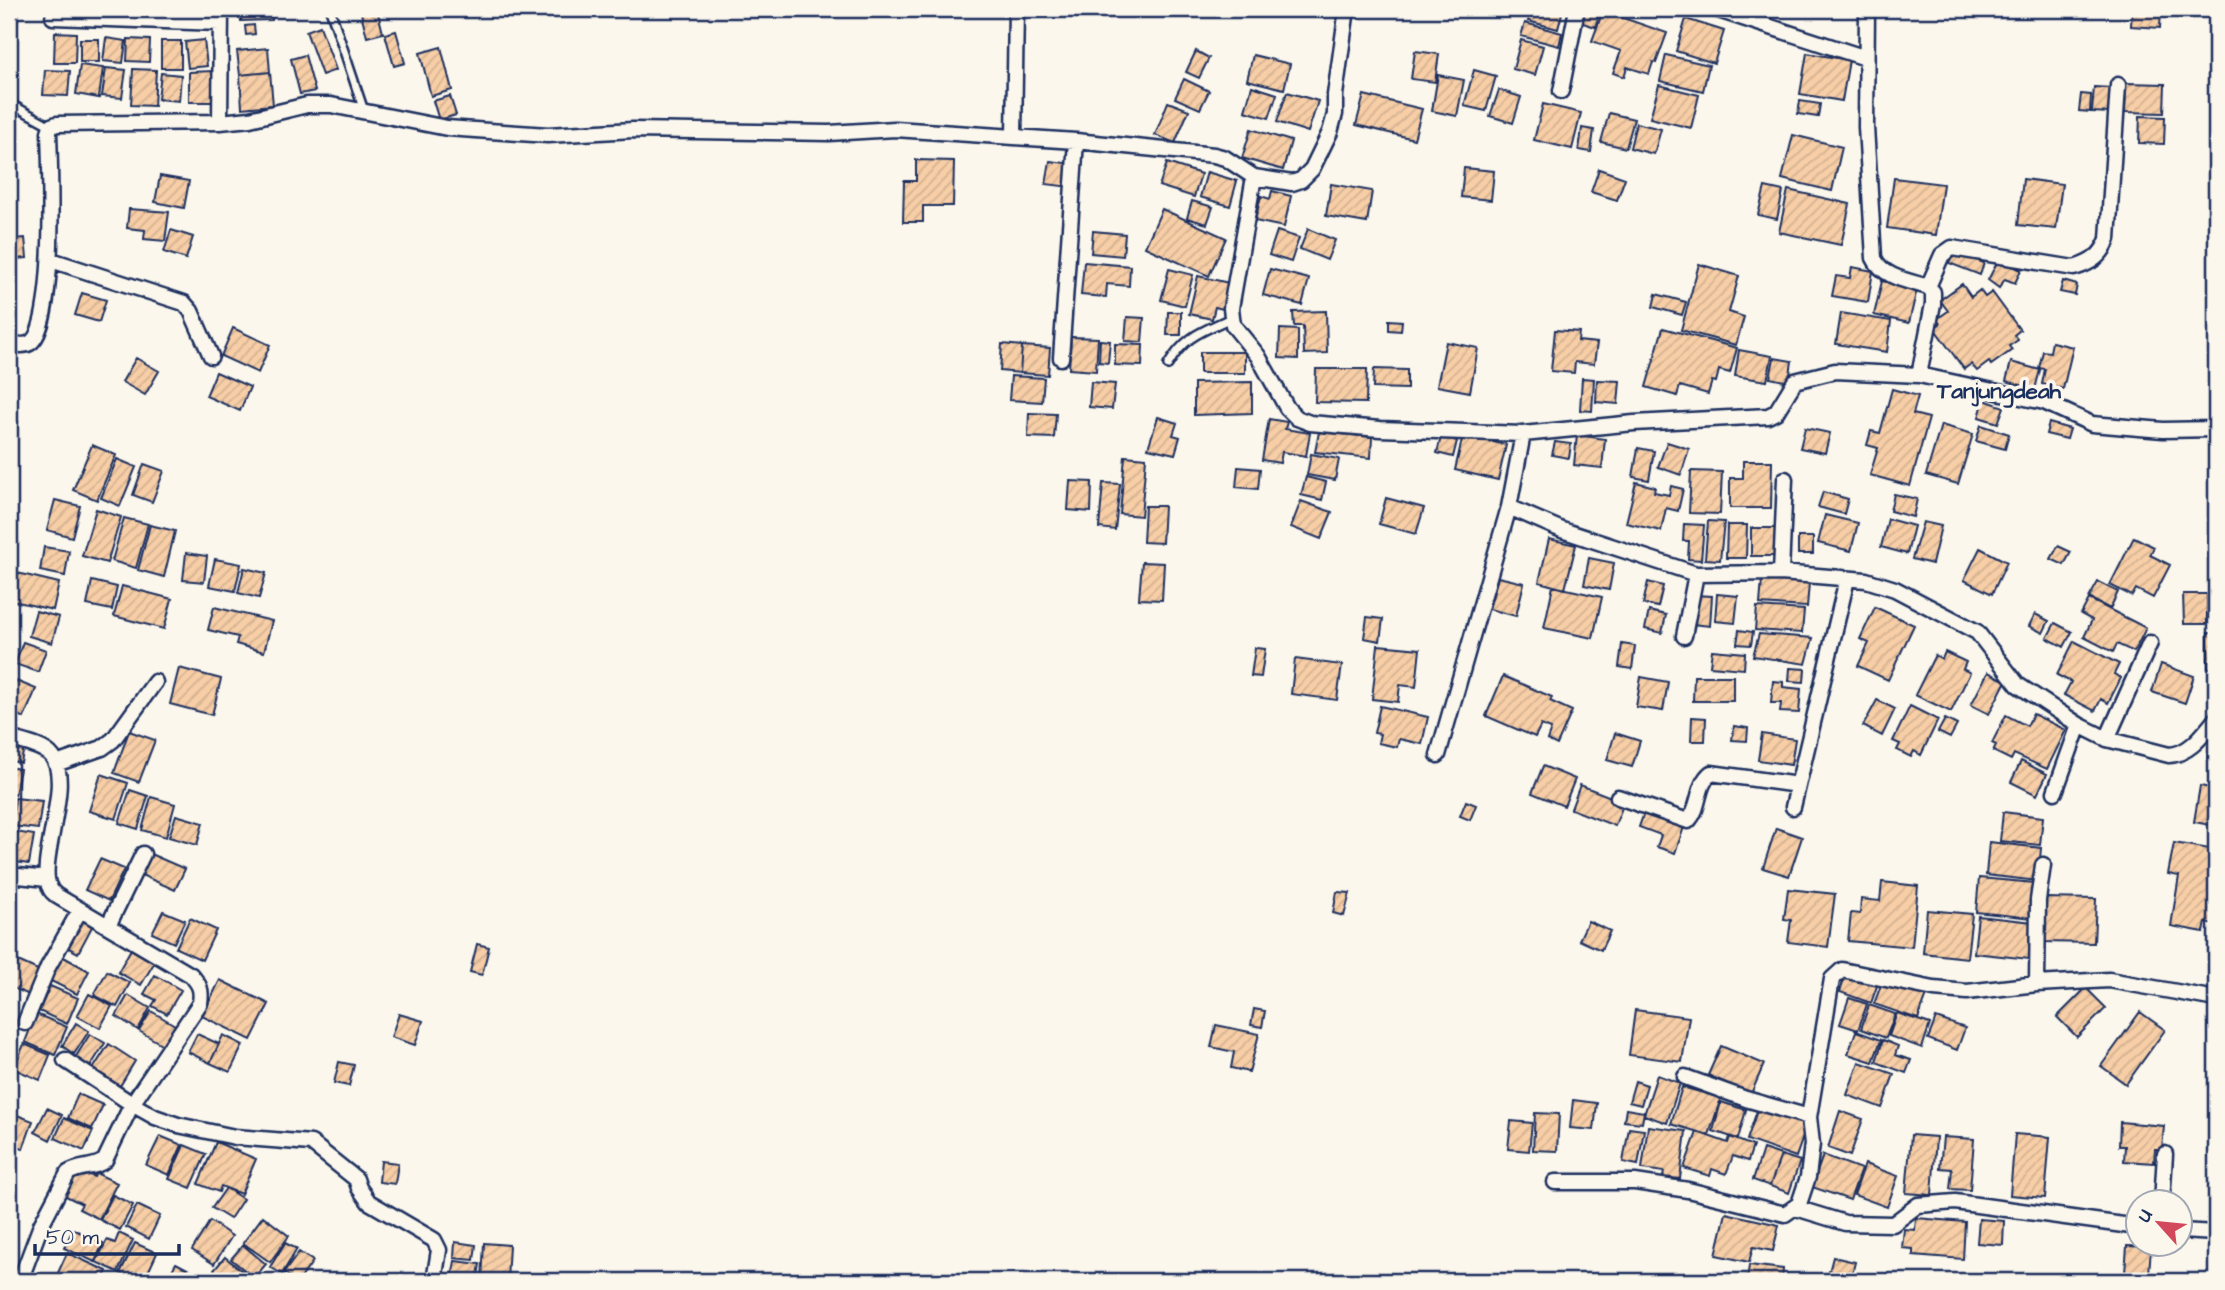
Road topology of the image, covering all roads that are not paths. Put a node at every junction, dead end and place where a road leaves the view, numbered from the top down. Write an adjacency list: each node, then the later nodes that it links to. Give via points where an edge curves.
1 (330, 9): 13 (lane)
2 (1016, 9): 16 (street)
3 (1347, 9): 18 (street, via 1335,114 1312,169 1292,183)
4 (1577, 9): 11 (street)
5 (1714, 9): 9 (street)
6 (1867, 9): 9 (street)
7 (220, 16): 8 (street); 14 (street)
8 (53, 18)
9 (1867, 58): 20 (street, via 1874,258 1888,274)
10 (2118, 85): 20 (street, via 2104,250 2074,268 1952,248 1942,255)
11 (1561, 92)
12 (9, 103): 15 (lane)
13 (365, 111): 14 (street, via 307,105); 16 (street, via 447,128 548,135 895,130)
14 (220, 122): 15 (street)
15 (51, 126): 19 (street)
16 (1014, 137): 17 (street)
17 (1076, 141): 18 (street, via 1214,155); 24 (street)
18 (1254, 177): 21 (street)
19 (51, 260): 22 (street, via 38,333 30,343); 23 (street, via 184,303)
20 (1928, 287): 26 (street, via 1933,304)
21 (1231, 318): 25 (lane, via 1192,335); 28 (street, via 1297,418 1322,425)
22 (9, 343)
23 (211, 356)
24 (1062, 358)
25 (1168, 365)
26 (1919, 375): 27 (street, via 2027,397 2092,424); 28 (street, via 1835,371 1795,381 1776,412 1768,416)
27 (2216, 429)
28 (1523, 434): 30 (street)
29 (1784, 479): 31 (street)
30 (1509, 507): 32 (street, via 1562,530); 41 (street)
31 (1781, 573): 32 (street); 33 (street)
32 (1696, 574): 34 (street)
33 (1847, 579): 38 (street, via 1895,589 1977,632 2018,685); 43 (street)
34 (1684, 636)
35 (2150, 643): 40 (street)
36 (155, 682): 42 (street, via 113,740)
37 (2216, 719): 40 (street, via 2179,755)
38 (2079, 725): 40 (street); 44 (street)
39 (9, 738): 42 (street, via 46,751)
40 (2107, 739)
41 (1437, 755)
42 (56, 764): 50 (street, via 59,791)
43 (1798, 785): 45 (street, via 1711,773 1703,781 1688,821); 46 (street)
44 (2055, 792)
45 (1618, 797)
46 (1793, 807)
47 (143, 854): 52 (street)
48 (2043, 864): 53 (street)
49 (9, 875): 50 (street)
50 (47, 879): 51 (street, via 57,896)
51 (80, 910): 52 (street); 55 (street, via 48,967)
52 (108, 926): 58 (street, via 191,975 202,993 200,1003)
53 (2037, 984): 54 (street, via 2109,980); 59 (street, via 1967,992 1838,972 1832,979)
54 (2216, 999)
55 (25, 1023)
56 (65, 1060): 58 (street)
57 (1685, 1077): 59 (street)
58 (132, 1104): 67 (street, via 105,1160 68,1173 41,1225); 68 (street, via 178,1125 235,1137 317,1145 356,1179 369,1202 434,1240 439,1250)
59 (1809, 1117): 63 (street, via 1808,1177)
60 (2165, 1154): 62 (street)
61 (1555, 1182): 63 (street, via 1635,1182 1785,1214)
62 (2163, 1188)
63 (1796, 1208): 64 (street, via 1844,1223 1893,1224 1918,1205 1955,1202)
64 (2124, 1225)
65 (2194, 1232): 66 (street)
66 (2216, 1233)
67 (20, 1281)
68 (434, 1281)

